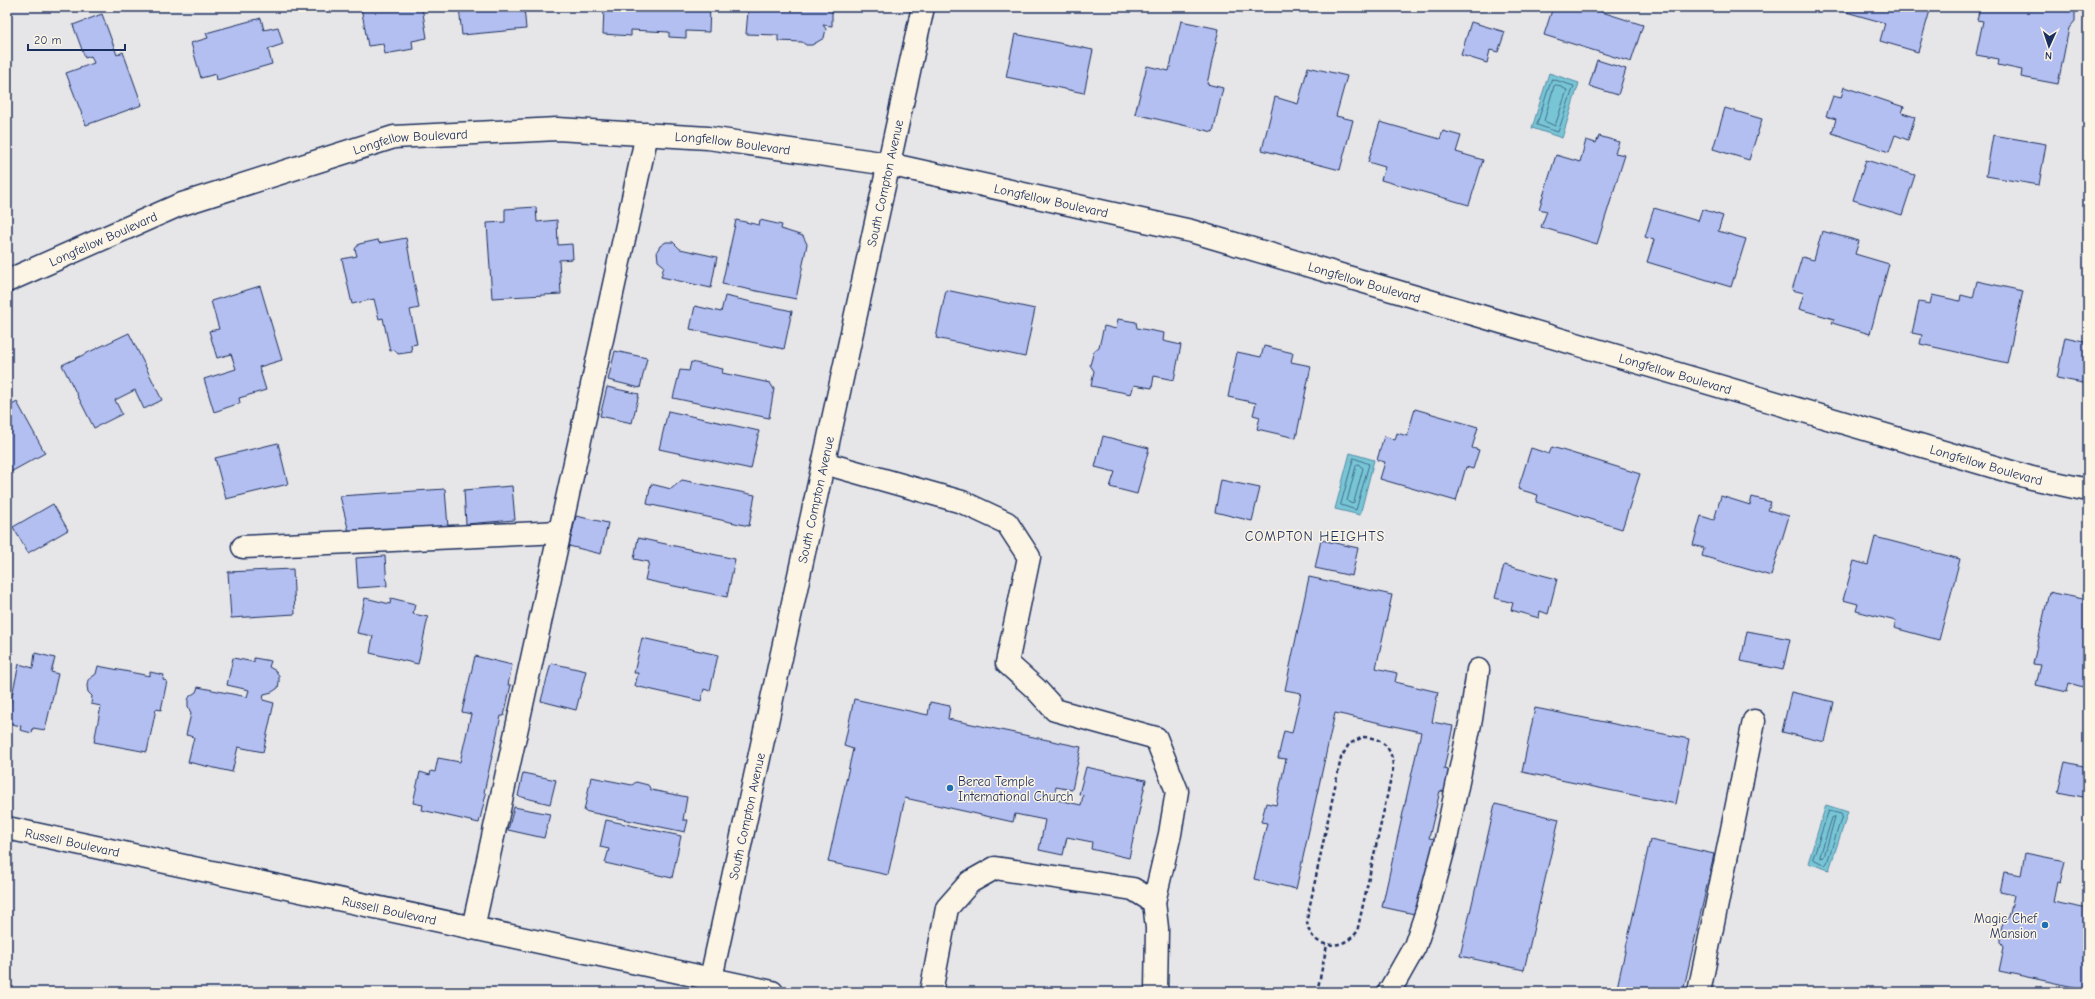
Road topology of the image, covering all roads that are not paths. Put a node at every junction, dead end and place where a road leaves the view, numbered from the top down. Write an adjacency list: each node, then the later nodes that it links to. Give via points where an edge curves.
1 (922, 7): 3 (street, South Compton Avenue)
2 (647, 134): 3 (street, Longfellow Boulevard, via 708,138); 4 (street, Longfellow Boulevard, via 557,128 394,137 179,206); 7 (street)
3 (888, 164): 5 (street, South Compton Avenue); 6 (street, Longfellow Boulevard, via 1191,231 2032,478)
4 (7, 281)
5 (824, 463): 12 (street, via 962,502 1008,523 1029,557 1007,663 1054,710 1156,738 1177,791); 14 (street, South Compton Avenue)
6 (2088, 490)
7 (560, 532): 8 (street); 13 (street)
8 (243, 547)
9 (1478, 670): 18 (street, via 1471,719 1428,908 1415,946)
10 (1754, 721): 19 (street)
11 (7, 828): 13 (street, Russell Boulevard)
12 (1154, 902): 16 (street, via 1133,889 995,868 970,882 947,908); 17 (street, via 1157,928)
13 (473, 928): 14 (street, Russell Boulevard)
14 (710, 986): 15 (street, Russell Boulevard)
15 (772, 992)
16 (931, 992)
17 (1156, 992)
18 (1389, 992)
19 (1699, 992)

